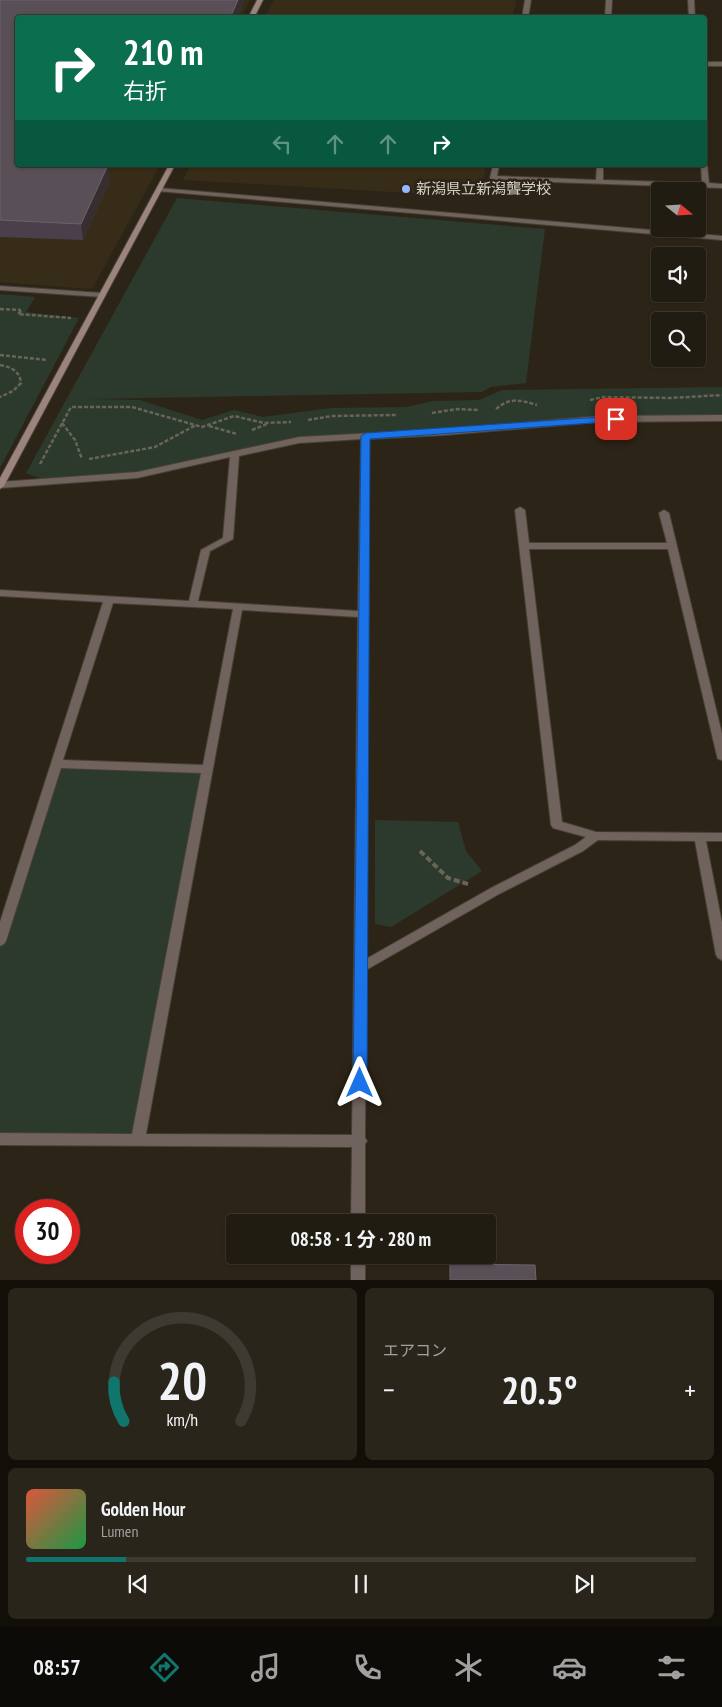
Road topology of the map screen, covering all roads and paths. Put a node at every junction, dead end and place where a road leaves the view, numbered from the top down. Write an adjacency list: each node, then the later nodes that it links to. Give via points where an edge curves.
1 (260, 0): 5 (street)
2 (528, 0): 6 (street)
3 (609, 0): 7 (street)
4 (691, 0): 8 (street)
5 (252, 15)
6 (526, 15)
7 (608, 15)
8 (692, 15)
9 (707, 64): 10 (street)
10 (722, 64)
11 (171, 167): 20 (street)
12 (496, 167): 15 (street, via 493,178)
13 (600, 167): 15 (street)
14 (704, 167): 16 (street)
15 (599, 182): 17 (street)
16 (706, 182)
17 (651, 183)
18 (706, 185): 19 (street)
19 (722, 186)
20 (159, 190): 21 (street); 23 (street)
21 (722, 238)
22 (0, 288): 23 (street)
23 (102, 295): 51 (street)
24 (21, 311): 25 (path, via 18,314 73,318)
25 (68, 327)
26 (1, 356): 28 (path, via 49,360)
27 (0, 365): 30 (path, via 16,370 21,376 21,383)
28 (44, 368)
29 (722, 395): 31 (path)
30 (0, 397)
31 (589, 400)
32 (543, 405): 34 (path, via 514,399 503,402)
33 (484, 410): 35 (path, via 440,410)
34 (493, 412)
35 (429, 414)
36 (397, 415): 38 (path, via 332,416)
37 (722, 418): 46 (street, via 599,419)
38 (306, 420)
39 (299, 421): 40 (path)
40 (271, 423): 42 (path, via 234,416); 44 (path)
41 (62, 424): 43 (path, via 71,407 132,407); 48 (path, via 81,451); 50 (path, via 39,465)
42 (209, 425): 43 (path); 45 (path)
43 (196, 426): 48 (path, via 155,446)
44 (248, 432)
45 (240, 435)
46 (366, 436): 47 (street, via 299,440); 60 (street)
47 (235, 454): 51 (street, via 137,475); 58 (street, via 228,539 206,550)
48 (82, 459): 49 (path)
49 (74, 460)
50 (48, 462)
51 (0, 485)
52 (520, 510): 54 (street)
53 (664, 513): 55 (street)
54 (524, 546): 55 (street); 64 (street, via 557,825)
55 (671, 546): 61 (street)
56 (0, 593): 57 (street)
57 (109, 600): 58 (street); 62 (street)
58 (192, 604): 59 (street)
59 (238, 607): 60 (street); 63 (street)
60 (364, 614): 71 (street)
61 (722, 756)
62 (56, 764): 63 (street); 69 (street)
63 (207, 769): 73 (street)
64 (596, 836): 65 (street); 68 (street)
65 (700, 837): 66 (street); 70 (street)
66 (722, 837)
67 (420, 851): 68 (path, via 448,878)
68 (495, 891): 71 (street)
69 (0, 941)
70 (722, 955)
71 (360, 968): 74 (street)
72 (0, 1139): 73 (street)
73 (138, 1140): 74 (street)
74 (360, 1141): 75 (street)
75 (358, 1214)
76 (358, 1264): 77 (street)
77 (358, 1280)

